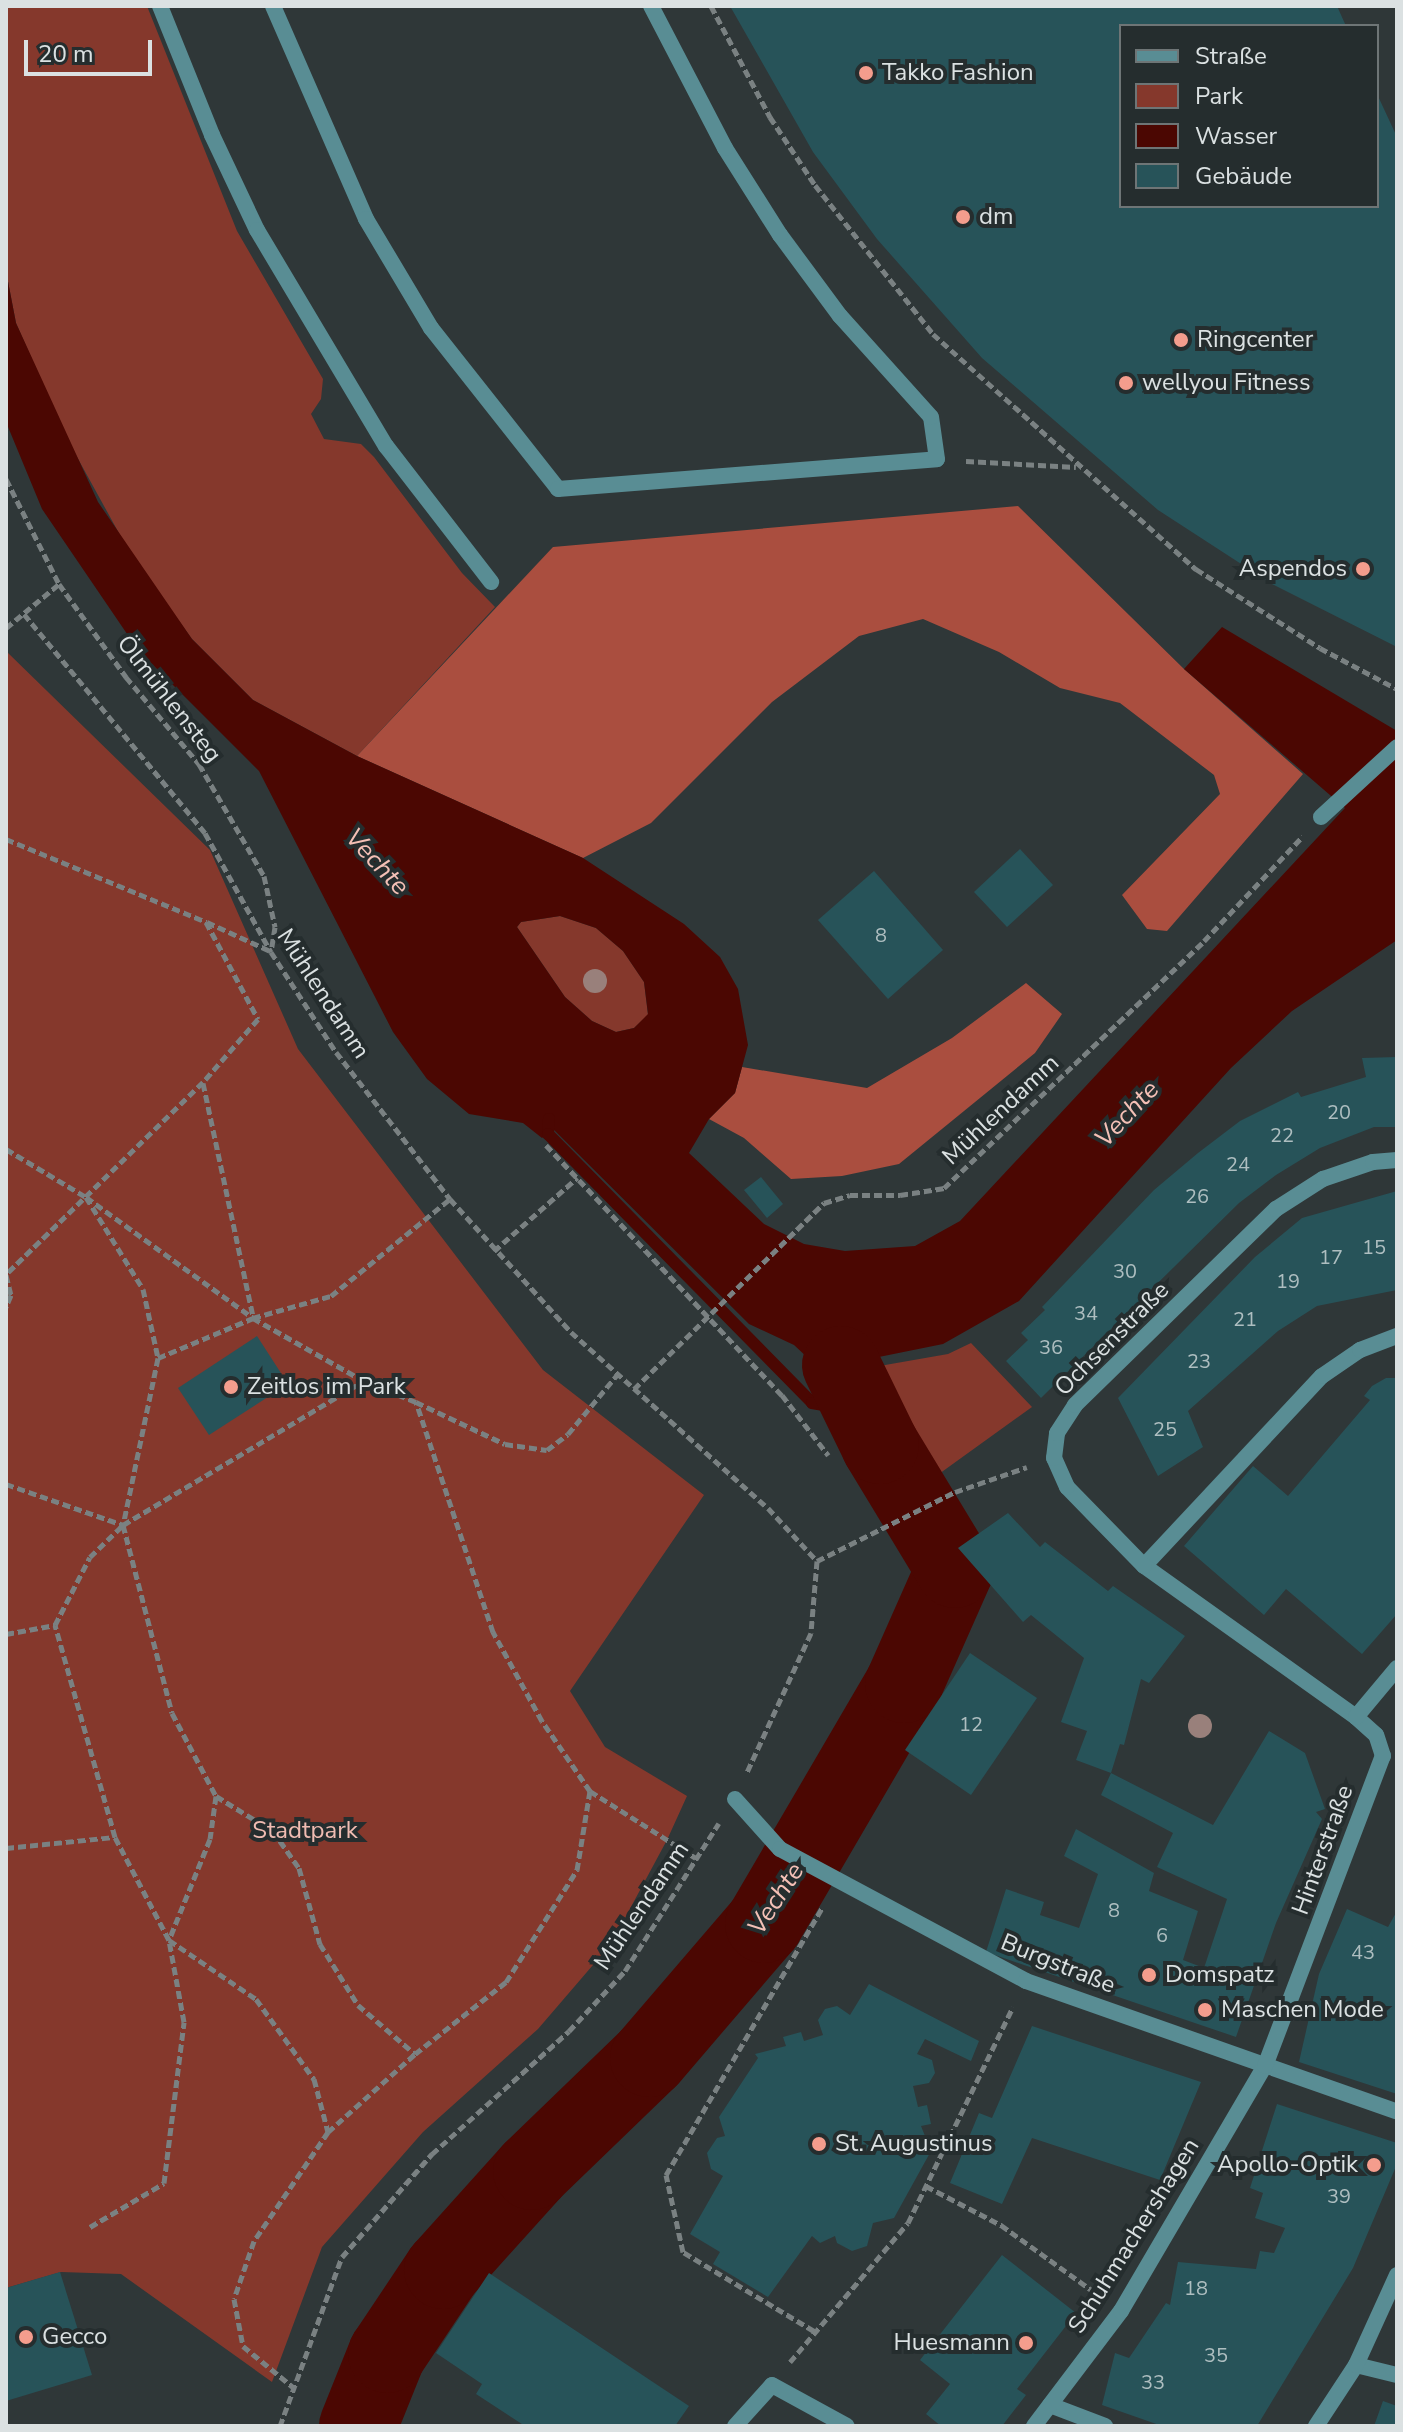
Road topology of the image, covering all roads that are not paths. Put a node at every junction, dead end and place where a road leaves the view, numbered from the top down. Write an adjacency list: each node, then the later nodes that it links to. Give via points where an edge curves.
1 (160, 6): 4 (street, via 212,135 271,255 386,446)
2 (273, 6): 3 (street, via 366,219 431,328 558,489 937,459 931,417 840,316 780,235 725,148)
3 (651, 6)
4 (491, 582)
5 (1397, 747): 6 (street)
6 (1321, 817)
7 (1397, 1160): 9 (street, Ochsenstraße, via 1373,1162 1323,1179 1276,1209 1075,1405 1057,1433 1054,1458 1067,1487)
8 (1397, 1336): 9 (street, via 1360,1350 1322,1376)
9 (1144, 1566): 11 (street)
10 (1397, 1668): 11 (street)
11 (1356, 1717): 13 (street, Hinterstraße, via 1376,1735 1383,1756)
12 (735, 1799): 13 (street, Burgstraße, via 780,1849 1026,1981)
13 (1265, 2066): 14 (street, Burgstraße); 18 (street, Schuhmachershagen, via 1121,2311)
14 (1397, 2112)
15 (1397, 2275): 16 (street)
16 (1356, 2365): 17 (street); 23 (street)
17 (1397, 2375)
18 (1050, 2405): 21 (street, Schuhmachershagen); 22 (street)
19 (735, 2426): 20 (street, via 772,2385)
20 (847, 2426)
21 (1034, 2426)
22 (1105, 2426)
23 (1316, 2426)

